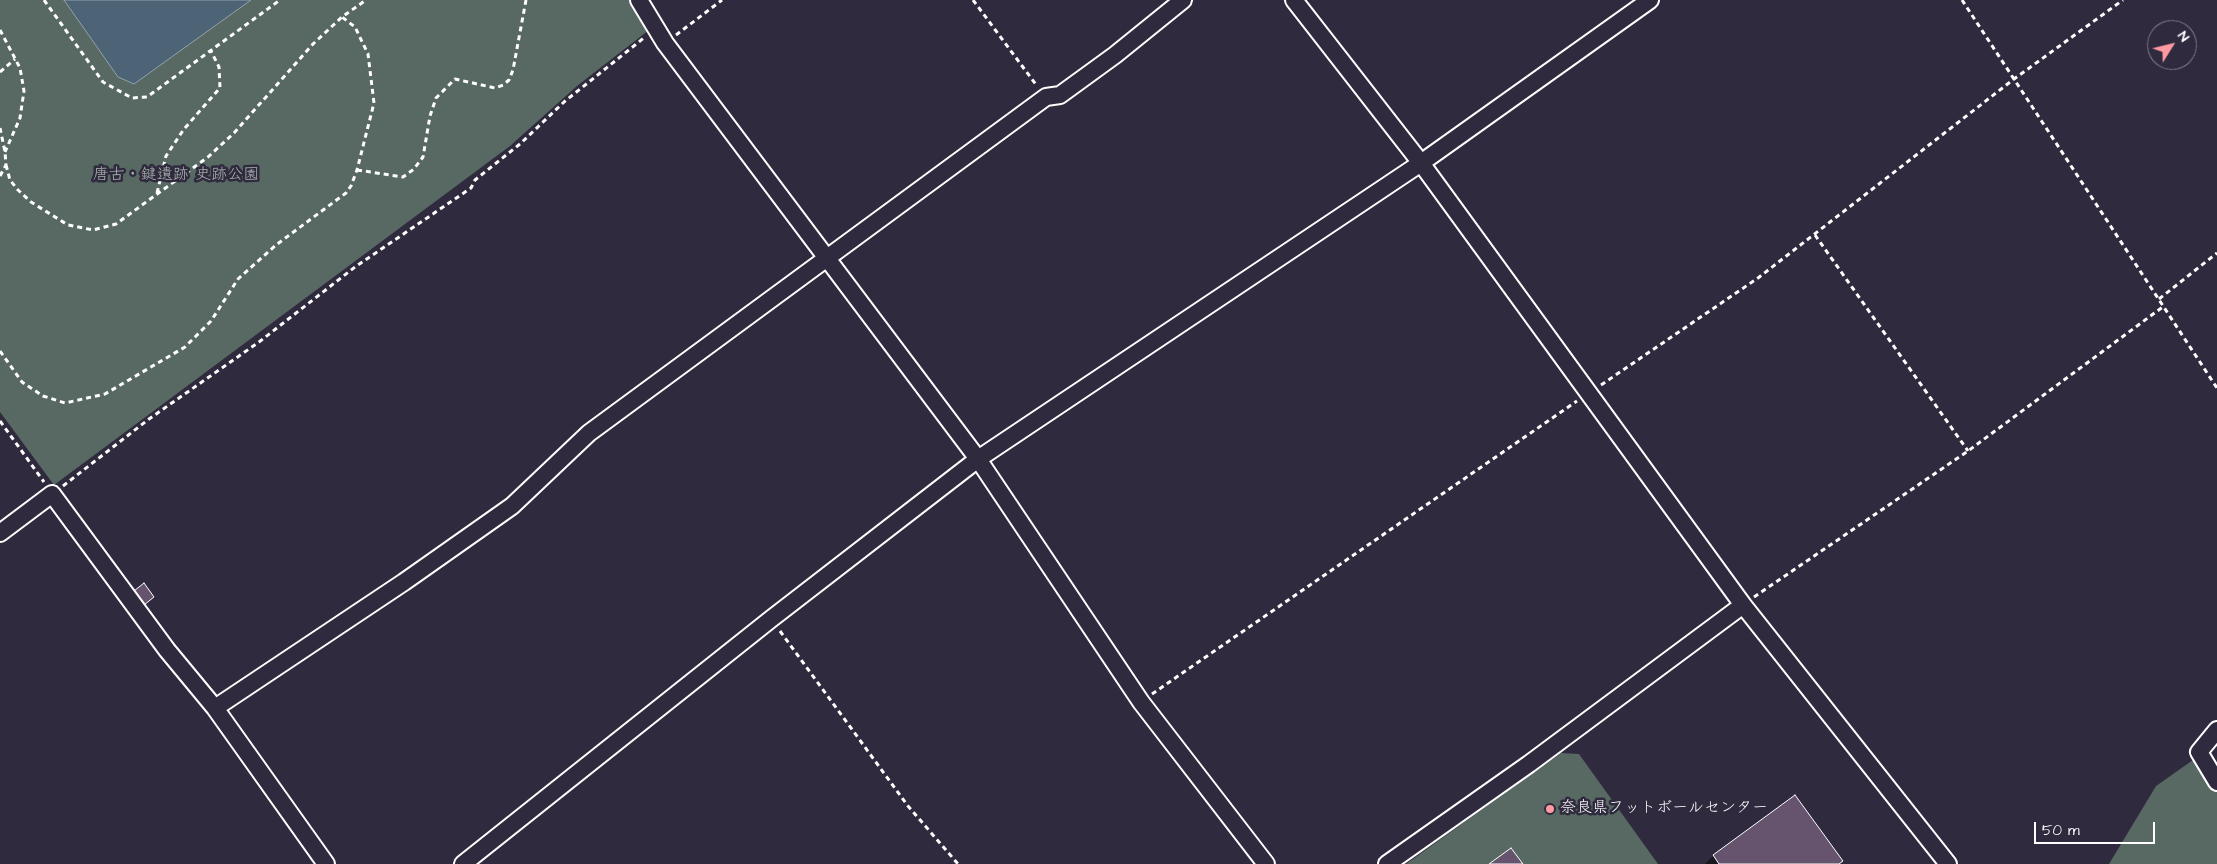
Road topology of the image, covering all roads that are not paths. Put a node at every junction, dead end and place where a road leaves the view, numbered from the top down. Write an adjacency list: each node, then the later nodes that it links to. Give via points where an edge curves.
1 (640, 0): 6 (street, via 665,43)
2 (1183, 0): 6 (street, via 1060,95 1046,97)
3 (1294, 0): 5 (street)
4 (1650, 0): 5 (street)
5 (1421, 163): 7 (street); 9 (street)
6 (827, 257): 7 (street); 10 (street, via 589,433 512,506)
7 (978, 459): 14 (street); 15 (street, via 1141,702)
8 (0, 533): 10 (street, via 52,494 167,650)
9 (1743, 605): 16 (street); 17 (street)
10 (215, 708): 13 (street)
11 (2217, 730): 12 (street, via 2198,752)
12 (2217, 782)
13 (326, 864)
14 (463, 864)
15 (1266, 864)
16 (1388, 864)
17 (1948, 864)

